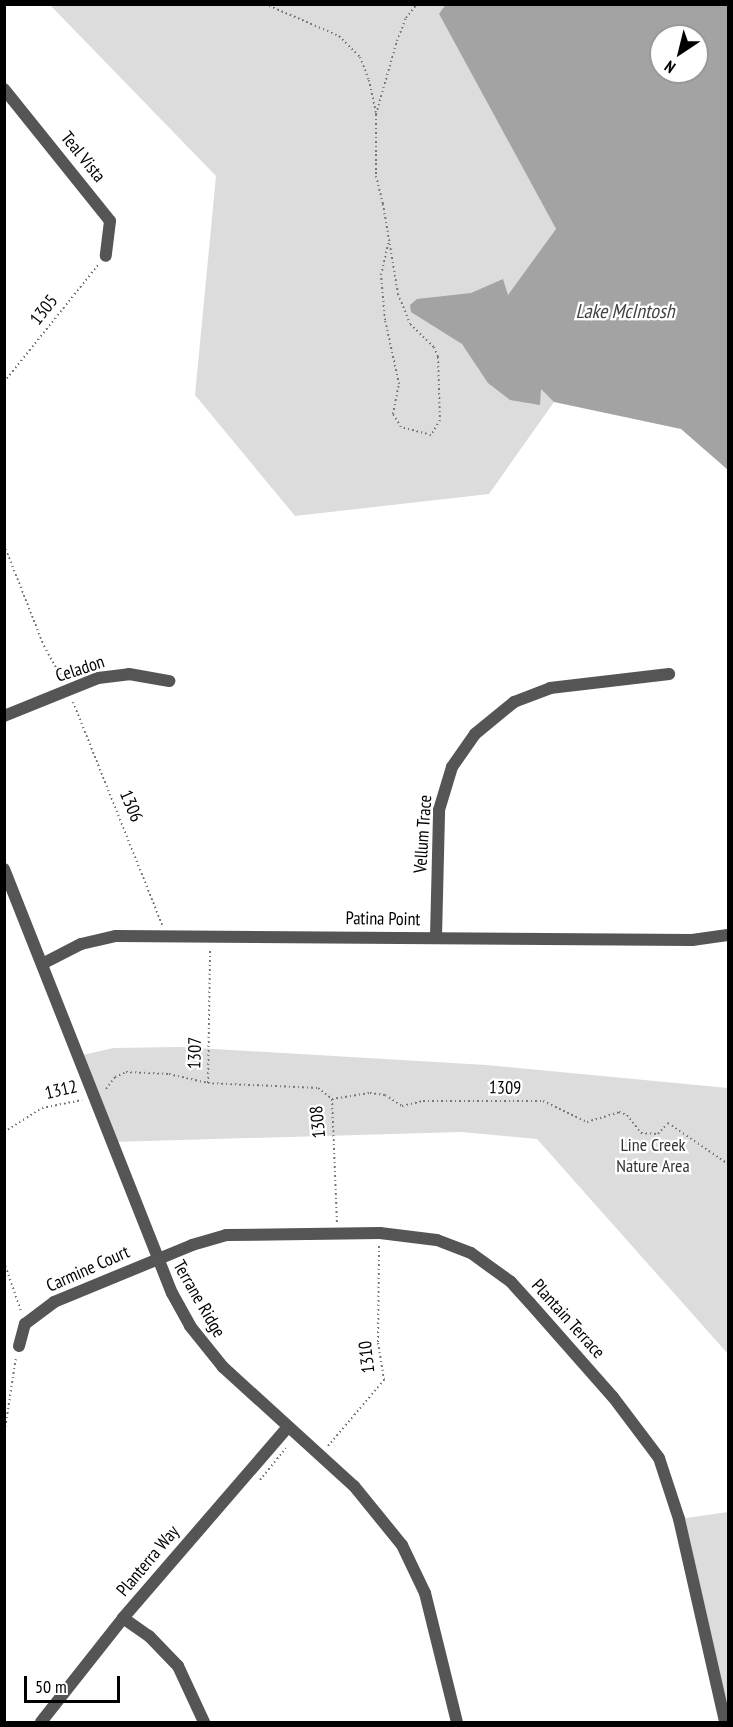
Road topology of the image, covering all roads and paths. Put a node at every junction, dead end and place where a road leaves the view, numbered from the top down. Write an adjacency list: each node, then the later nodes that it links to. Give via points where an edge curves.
1 (265, 4): 4 (path, via 302,23 331,32 350,46 369,80)
2 (417, 4): 4 (path, via 396,41)
3 (4, 90): 6 (street, Teal Vista, via 110,221)
4 (376, 114): 5 (path, via 376,176)
5 (389, 240): 5 (path, via 404,315 434,347 438,357 440,420 431,435 400,427 393,414 399,384 385,320 381,275)
6 (106, 256): 7 (path, 1305)
7 (4, 382)
8 (4, 546): 11 (path, via 44,646)
9 (669, 674): 17 (street, Vellum Trace, via 550,688 514,702 475,734 452,767 439,810)
10 (169, 681): 11 (street, Celadon, via 129,674 98,678)
11 (68, 689): 12 (street, Celadon); 14 (path, 1306, via 132,843)
12 (4, 716)
13 (4, 869): 18 (street, Terrane Ridge)
14 (164, 935): 15 (street, Patina Point); 18 (street, Patina Point, via 94,939)
15 (211, 935): 17 (street, Patina Point); 19 (path, 1307)
16 (729, 935): 17 (street, Patina Point, via 692,940)
17 (436, 937)
18 (42, 964): 20 (street, Terrane Ridge)
19 (208, 1083): 20 (path, 1307, via 169,1074 126,1072); 21 (path, 1308, via 318,1088)
20 (94, 1096): 22 (path, 1312, via 42,1108); 26 (street, Terrane Ridge)
21 (332, 1099): 23 (path, 1309, via 370,1093 385,1095 402,1106 423,1101 543,1101 586,1122 619,1112 627,1115 641,1133 658,1134 661,1126 668,1123); 25 (path, 1308)
22 (4, 1132)
23 (729, 1164)
24 (380, 1233): 25 (street, Plantain Terrace); 32 (path, 1310, via 376,1262 377,1326 384,1380); 37 (street, Plantain Terrace, via 437,1240 488,1264 530,1302 645,1437 670,1484)
25 (337, 1234): 26 (street, Plantain Terrace, via 226,1235)
26 (156, 1259): 28 (street, Carmine Court, via 54,1302); 30 (street, Terrane Ridge, via 205,1347)
27 (4, 1262): 28 (path)
28 (25, 1324): 29 (street)
29 (20, 1346): 31 (path, via 13,1365)
30 (288, 1427): 32 (street, Terrane Ridge); 33 (street, Planterra Way)
31 (4, 1436)
32 (320, 1455): 36 (street, Terrane Ridge, via 379,1513 402,1545 424,1593)
33 (123, 1618): 34 (street, Planterra Way); 35 (street, via 149,1636 178,1666)
34 (41, 1722)
35 (204, 1722)
36 (457, 1722)
37 (725, 1722)

